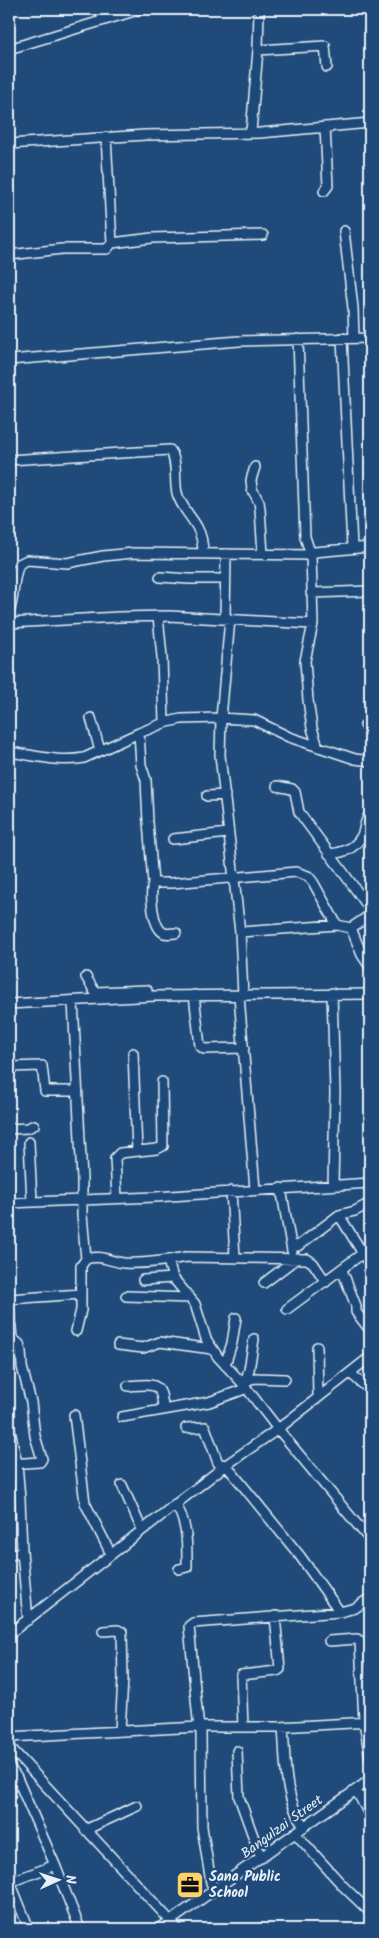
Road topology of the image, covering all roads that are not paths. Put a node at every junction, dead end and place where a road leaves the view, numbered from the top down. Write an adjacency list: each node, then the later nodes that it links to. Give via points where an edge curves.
1 (102, 9): 4 (street)
2 (141, 9): 4 (street)
3 (260, 9): 6 (street)
4 (102, 21): 5 (street)
5 (9, 49)
6 (258, 50): 7 (street, via 325,46); 10 (street)
7 (327, 68)
8 (370, 123): 9 (street)
9 (325, 127): 10 (street); 13 (street, via 328,186)
10 (251, 132): 11 (street)
11 (106, 137): 12 (street); 16 (street)
12 (9, 144)
13 (324, 191)
14 (344, 231): 19 (street)
15 (263, 235): 16 (street, via 152,238)
16 (112, 243): 17 (street, via 107,249 62,249)
17 (9, 255)
18 (342, 338): 19 (street); 21 (street); 25 (street)
19 (354, 338): 20 (street)
20 (370, 338)
21 (298, 340): 22 (street, via 238,341); 30 (street, via 305,537)
22 (9, 360)
23 (9, 460): 27 (street, via 170,450 177,493 203,542)
24 (255, 467): 29 (street, via 251,480 259,502)
25 (352, 547): 26 (street); 30 (street)
26 (370, 547)
27 (203, 554): 28 (street); 35 (street, via 132,553 67,563 27,560 19,564 14,576 13,603)
28 (226, 554): 29 (street); 32 (street)
29 (263, 554): 30 (street)
30 (311, 555): 34 (street)
31 (160, 577): 32 (street)
32 (225, 579): 37 (street)
33 (370, 591): 34 (street)
34 (311, 593): 39 (street)
35 (9, 612)
36 (158, 616): 37 (street); 38 (street); 42 (street)
37 (227, 619): 39 (street); 41 (street)
38 (9, 624)
39 (313, 624): 44 (street, via 305,661 312,728)
40 (91, 718): 45 (street)
41 (221, 718): 42 (street); 44 (street, via 254,720 289,737); 49 (street, via 220,755)
42 (164, 723): 43 (street)
43 (139, 732): 45 (street); 56 (street)
44 (318, 746): 47 (street, via 355,760)
45 (100, 751): 46 (street, via 75,760)
46 (9, 752)
47 (370, 761)
48 (277, 786): 54 (street, via 295,792 299,812)
49 (225, 795): 50 (street); 52 (street)
50 (207, 796)
51 (370, 814): 54 (street, via 362,835 352,848)
52 (228, 833): 53 (street); 55 (street)
53 (174, 839)
54 (329, 854): 57 (street)
55 (233, 878): 56 (street); 59 (street, via 296,872 308,876); 61 (street)
56 (154, 883): 62 (street, via 152,908 157,924 166,934)
57 (370, 909)
58 (370, 915): 60 (street)
59 (337, 925): 60 (street); 61 (street)
60 (351, 928): 63 (street)
61 (240, 932): 69 (street)
62 (176, 933)
63 (370, 967)
64 (86, 978): 68 (street, via 95,992 147,990)
65 (332, 994): 66 (street); 69 (street); 82 (street)
66 (370, 994)
67 (194, 995): 68 (street); 69 (street); 72 (street, via 200,1046 204,1049)
68 (147, 996): 70 (street)
69 (241, 996): 72 (street)
70 (73, 1001): 71 (street); 76 (street)
71 (9, 1004)
72 (244, 1048): 84 (street)
73 (133, 1053): 80 (street)
74 (9, 1067): 76 (street, via 42,1066 45,1091)
75 (162, 1082): 80 (street, via 163,1146)
76 (77, 1091): 87 (street)
77 (34, 1125): 78 (street)
78 (9, 1129)
79 (29, 1142): 88 (street)
80 (137, 1151): 86 (street, via 120,1153 115,1158)
81 (370, 1183): 82 (street)
82 (333, 1185): 83 (street)
83 (282, 1188): 84 (street); 92 (street)
84 (255, 1189): 85 (street)
85 (231, 1191): 86 (street); 94 (street)
86 (117, 1198): 87 (street)
87 (82, 1199): 88 (street); 96 (street)
88 (32, 1201): 90 (street)
89 (370, 1202): 91 (street)
90 (9, 1203)
91 (339, 1215): 92 (street, via 298,1246); 93 (street)
92 (291, 1245): 95 (street)
93 (367, 1251): 98 (street); 99 (street)
94 (235, 1257): 95 (street); 97 (street, via 186,1257)
95 (295, 1258): 102 (street, via 313,1263); 103 (street)
96 (86, 1259): 97 (street); 104 (street, via 81,1266)
97 (168, 1261): 100 (street)
98 (370, 1265)
99 (342, 1270): 102 (street); 111 (street, via 356,1312)
100 (173, 1278): 101 (street); 106 (street)
101 (142, 1280)
102 (326, 1282): 109 (street)
103 (264, 1283)
104 (80, 1294): 107 (street); 112 (street)
105 (126, 1296): 106 (street)
106 (190, 1298): 116 (street)
107 (9, 1299)
108 (9, 1308): 131 (street, via 12,1338 21,1351 42,1459 40,1462)
109 (287, 1309)
110 (236, 1318): 118 (street)
111 (370, 1330)
112 (76, 1331)
113 (254, 1339): 121 (street)
114 (118, 1345): 116 (street, via 143,1348 160,1342)
115 (317, 1347): 124 (street)
116 (212, 1349): 118 (street)
117 (370, 1358): 119 (street)
118 (225, 1365): 121 (street)
119 (350, 1373): 123 (street); 124 (street)
120 (285, 1379): 121 (street, via 255,1378)
121 (244, 1385): 125 (street, via 242,1390 209,1402); 130 (street)
122 (128, 1386): 125 (street, via 157,1387 161,1392)
123 (370, 1386)
124 (318, 1397): 130 (street)
125 (163, 1410): 127 (street)
126 (74, 1415): 138 (street, via 85,1504)
127 (122, 1417)
128 (9, 1426): 131 (street)
129 (186, 1428): 132 (street, via 206,1427 218,1463)
130 (278, 1429): 132 (street); 136 (street)
131 (13, 1464): 137 (street, via 20,1499)
132 (226, 1465): 134 (street); 142 (street, via 300,1556)
133 (122, 1485): 135 (street)
134 (175, 1504): 135 (street); 140 (street, via 186,1534 187,1567)
135 (142, 1530): 138 (street)
136 (370, 1540)
137 (22, 1550): 139 (street); 144 (street)
138 (111, 1554): 144 (street)
139 (9, 1556)
140 (179, 1569)
141 (370, 1598): 142 (street, via 355,1608)
142 (340, 1612): 143 (street)
143 (275, 1616): 150 (street, via 193,1623 189,1626); 151 (street, via 280,1669 240,1675)
144 (28, 1620): 146 (street)
145 (103, 1630): 153 (street, via 122,1632)
146 (9, 1634)
147 (329, 1641): 148 (street, via 359,1640)
148 (366, 1669): 149 (street)
149 (367, 1722): 152 (street); 157 (street)
150 (199, 1726): 151 (street); 153 (street); 169 (street, via 202,1827 211,1882)
151 (243, 1727): 152 (street)
152 (283, 1727): 163 (street, via 289,1797)
153 (120, 1731): 154 (street)
154 (9, 1737)
155 (9, 1747): 164 (street)
156 (237, 1751): 166 (street, via 239,1797)
157 (370, 1758)
158 (9, 1767): 167 (street, via 17,1778)
159 (370, 1780): 160 (street, Bangulzai Street)
160 (356, 1790): 162 (street); 163 (street, Bangulzai Street)
161 (137, 1806): 164 (street)
162 (370, 1816)
163 (304, 1827): 165 (street, Bangulzai Street)
164 (85, 1830): 171 (street)
165 (296, 1833): 166 (street, Bangulzai Street); 170 (street)
166 (261, 1858): 169 (street, Bangulzai Street)
167 (55, 1865): 168 (street); 173 (street)
168 (9, 1880): 172 (street)
169 (217, 1890): 171 (street, Bangulzai Street)
170 (370, 1912)
171 (171, 1922): 174 (street, Bangulzai Street); 175 (street)
172 (29, 1929)
173 (80, 1929)
174 (159, 1929)
175 (178, 1929)

